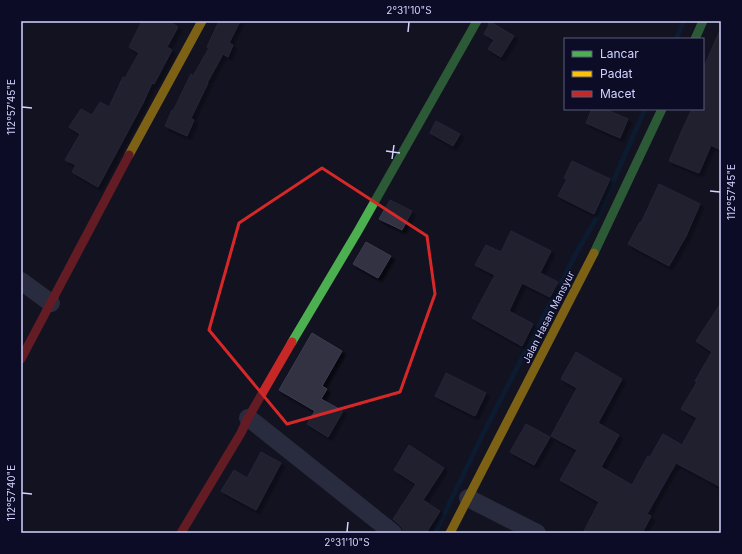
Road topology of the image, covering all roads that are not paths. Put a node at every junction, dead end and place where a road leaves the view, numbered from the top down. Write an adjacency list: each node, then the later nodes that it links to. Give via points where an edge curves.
1 (202, 21): 7 (street)
2 (477, 21): 9 (street)
3 (703, 21): 4 (street)
4 (695, 38)
5 (662, 110): 10 (street, Jalan Hasan Mansyur, via 590,260)
6 (21, 281): 7 (street)
7 (51, 303): 8 (street)
8 (21, 359)
9 (248, 418): 11 (street); 12 (street)
10 (468, 498): 13 (street, Jalan Hasan Mansyur); 14 (street)
11 (181, 533)
12 (394, 533)
13 (450, 533)
14 (537, 533)

